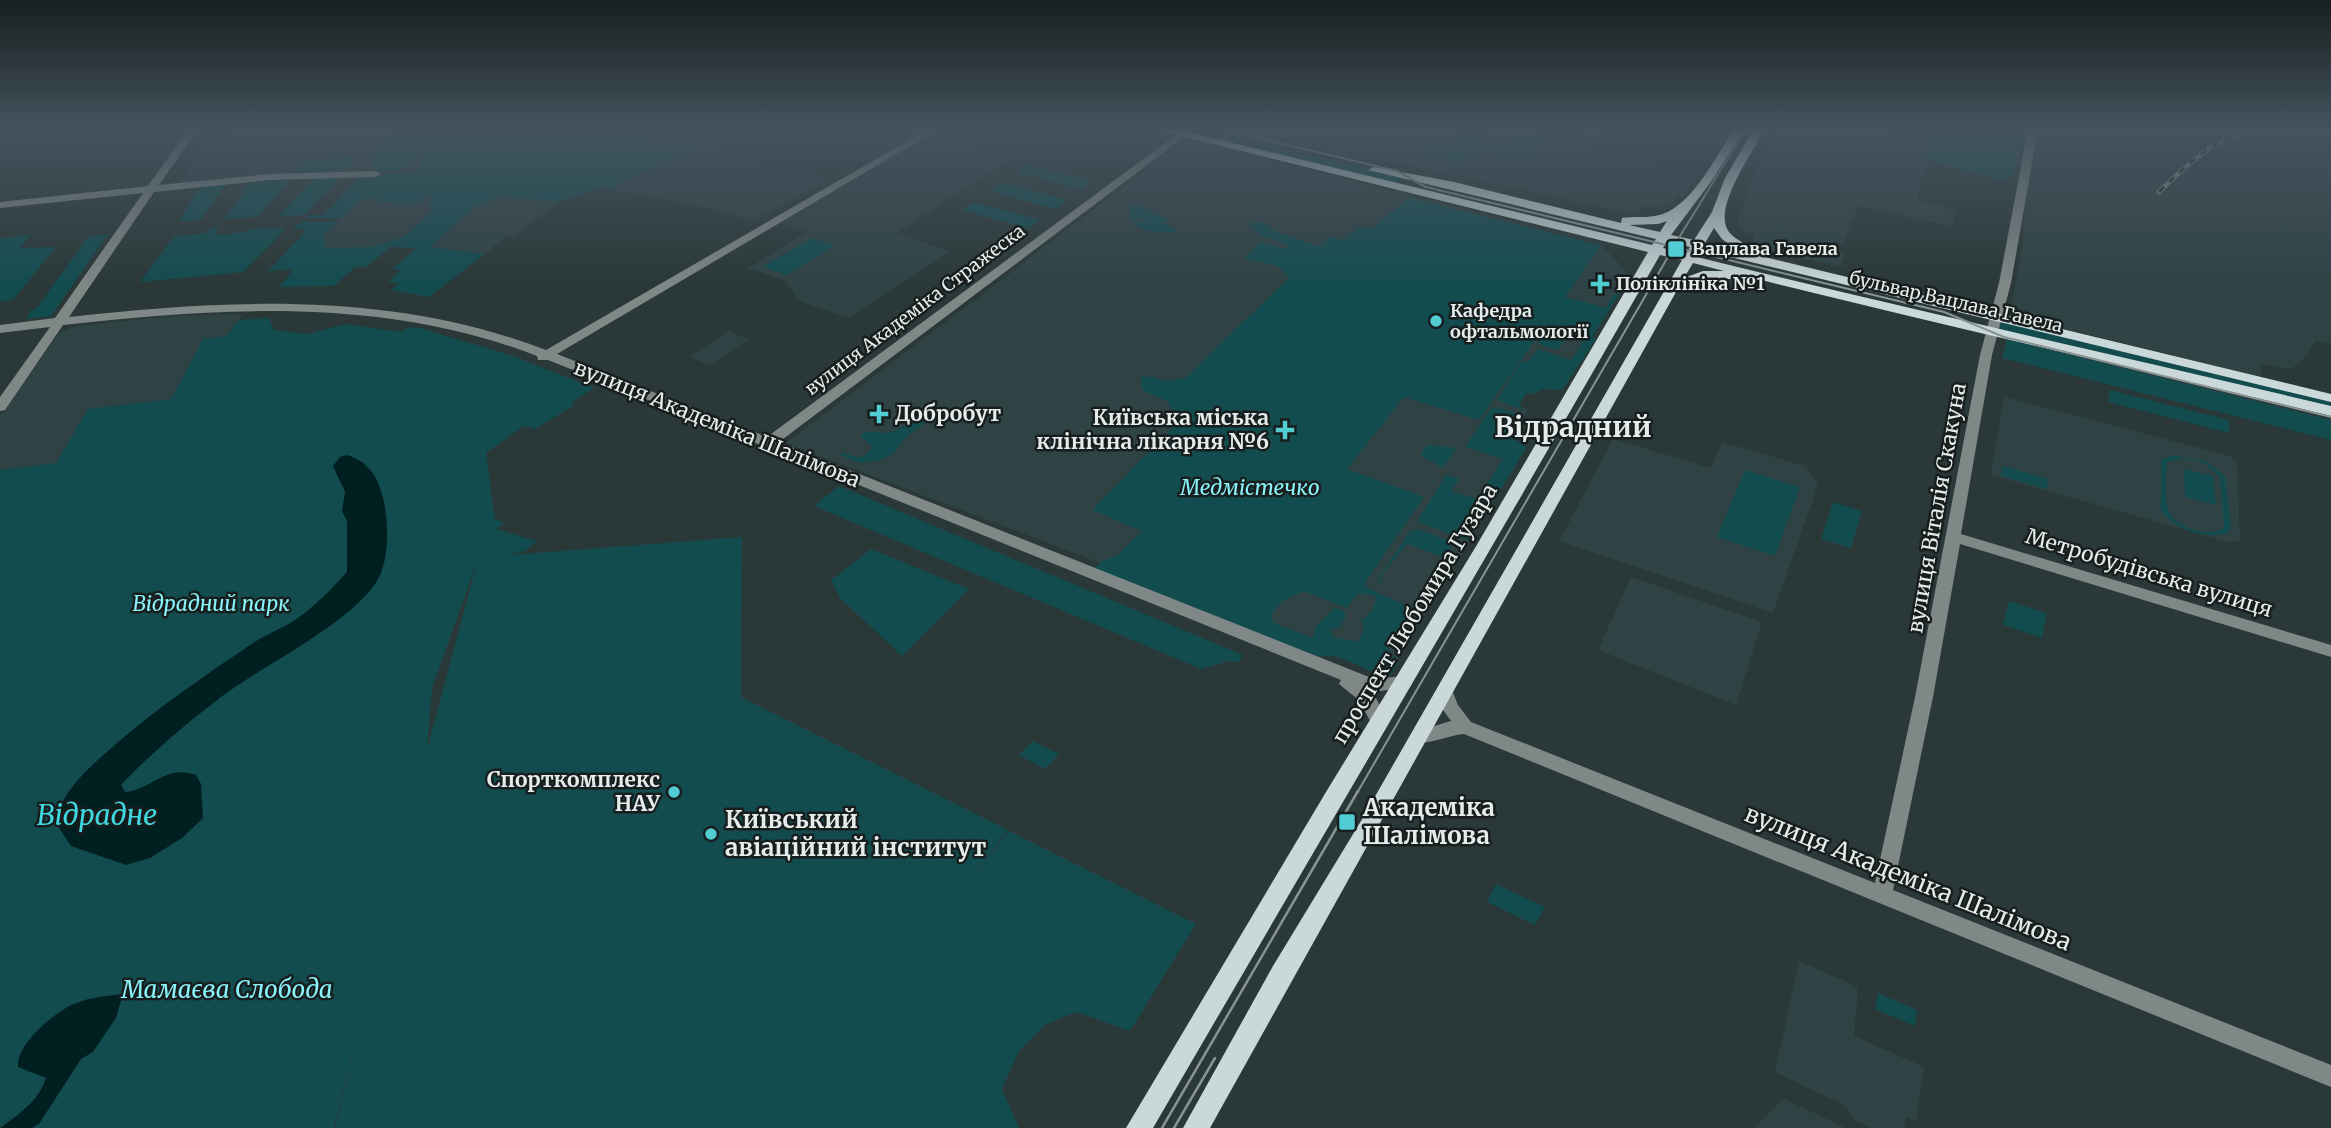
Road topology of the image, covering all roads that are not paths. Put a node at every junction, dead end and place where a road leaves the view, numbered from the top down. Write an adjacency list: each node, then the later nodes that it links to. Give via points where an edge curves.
1 (156, 182): 12 (street)
2 (220, 182): 12 (street)
3 (844, 182): 27 (street)
4 (1119, 182): 31 (street, вулиця Академіка Стражеска)
5 (1374, 182): 13 (main road, бульвар Вацлава Гавела)
6 (1399, 182): 13 (main road)
7 (1433, 182): 11 (main road, бульвар Вацлава Гавела)
8 (1704, 182): 17 (main road, проспект Любомира Гузара)
9 (1730, 182): 18 (main road)
10 (2023, 182): 25 (street, вулиця Віталія Скакуна)
11 (1454, 186): 16 (main road, бульвар Вацлава Гавела); 17 (main road, via 1632,221 1658,220)
12 (151, 188): 15 (street); 24 (street)
13 (1405, 190): 14 (main road, бульвар Вацлава Гавела)
14 (1454, 202): 16 (main road, бульвар Вацлава Гавела); 19 (main road, via 1618,246 1641,265)
15 (0, 205)
16 (1511, 207): 20 (main road, бульвар Вацлава Гавела)
17 (1686, 208): 19 (main road, проспект Любомира Гузара, via 1671,224)
18 (1718, 212): 21 (main road); 22 (main road, via 1717,222 1724,234 1747,250)
19 (1638, 281): 34 (main road, проспект Любомира Гузара)
20 (1830, 284): 22 (main road, бульвар Вацлава Гавела); 23 (main road, бульвар Вацлава Гавела)
21 (1671, 289): 23 (main road, via 1703,275 1736,275); 35 (main road)
22 (1951, 306): 25 (main road, бульвар Вацлава Гавела)
23 (1928, 318): 25 (main road, бульвар Вацлава Гавела)
24 (59, 323): 26 (street, вулиця Академіка Шалімова); 27 (street, вулиця Академіка Шалімова, via 200,308 349,310 446,324); 29 (street)
25 (1994, 324): 28 (main road, бульвар Вацлава Гавела); 30 (main road, бульвар Вацлава Гавела); 32 (street, вулиця Віталія Скакуна)
26 (0, 330)
27 (544, 356): 31 (street, вулиця Академіка Шалімова)
28 (2331, 398)
29 (0, 407)
30 (2331, 411)
31 (765, 445): 34 (street, вулиця Академіка Шалімова, via 1363,683); 36 (street, вулиця Академіка Шалімова, via 1342,681 1367,697)
32 (1955, 537): 33 (street, Метробудівська вулиця); 39 (street, вулиця Віталія Скакуна)
33 (2331, 651)
34 (1404, 682): 36 (main road, проспект Любомира Гузара)
35 (1446, 693): 37 (street); 38 (main road)
36 (1379, 722): 41 (main road, проспект Любомира Гузара)
37 (1465, 727): 38 (street); 39 (street, вулиця Академіка Шалімова)
38 (1420, 737): 42 (main road)
39 (1882, 895): 40 (street, вулиця Академіка Шалімова)
40 (2331, 1076)
41 (1139, 1128)
42 (1196, 1128)

